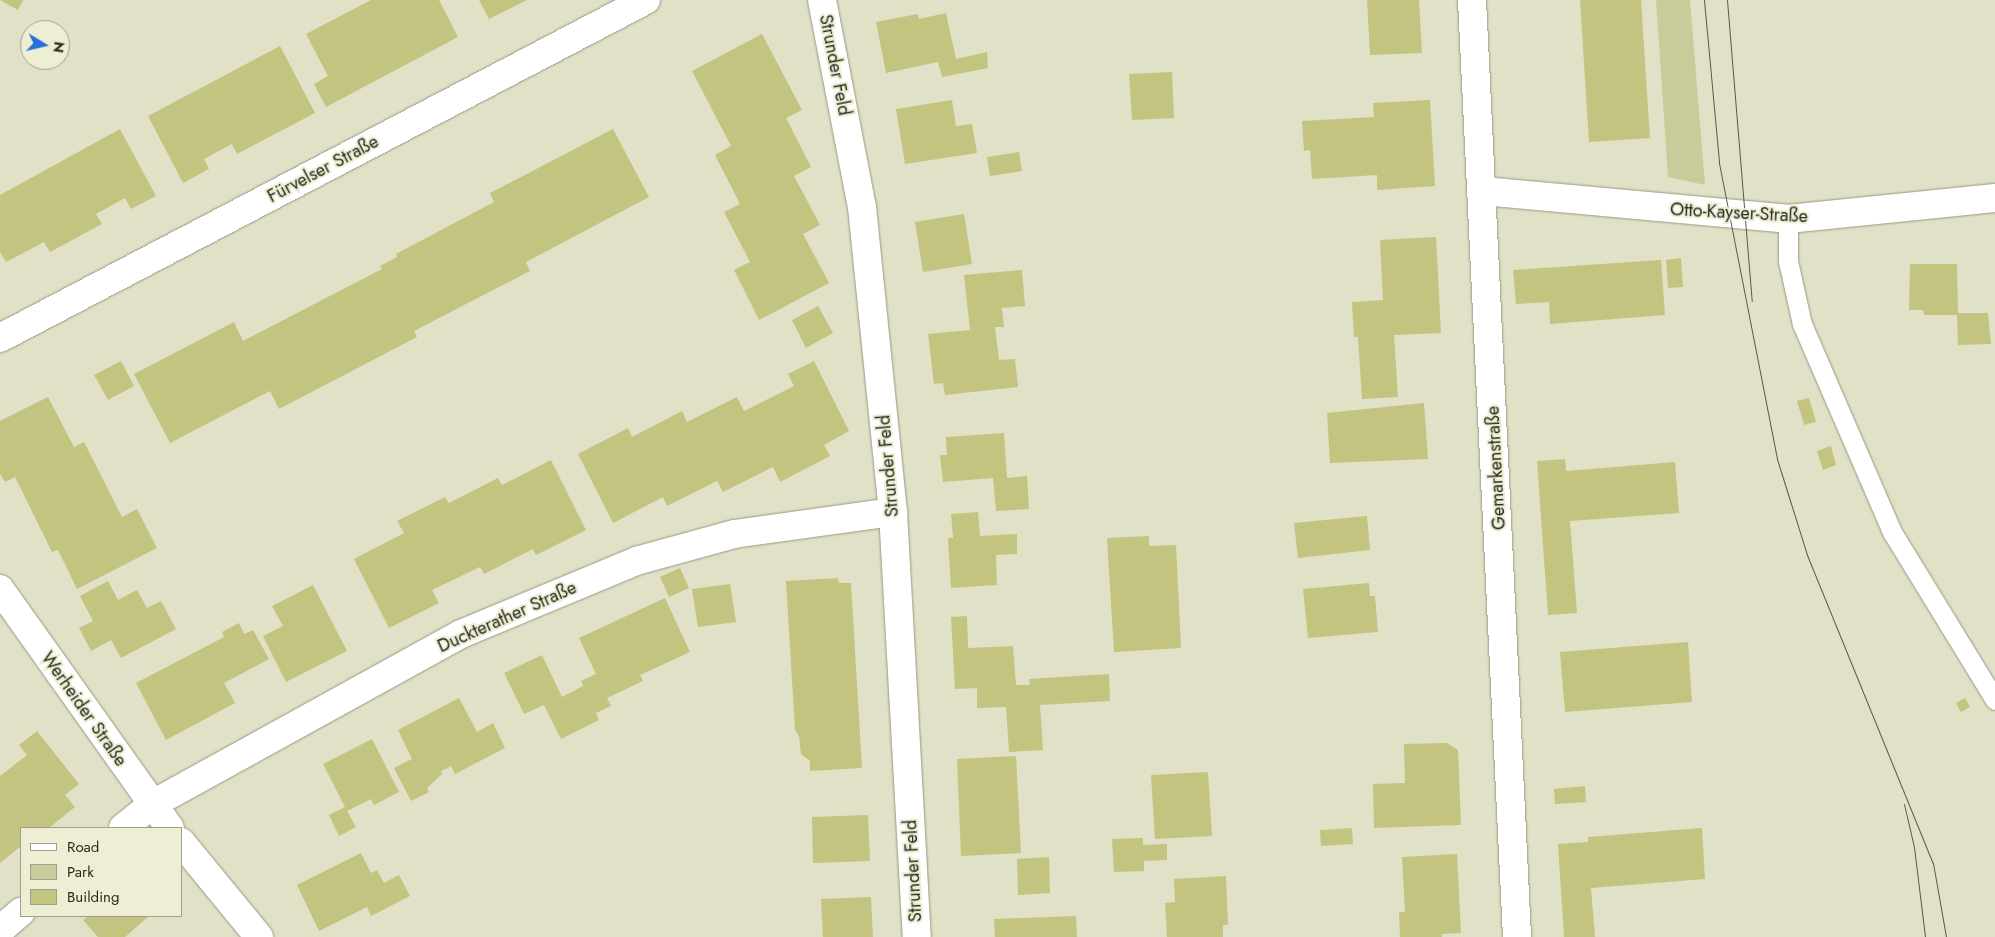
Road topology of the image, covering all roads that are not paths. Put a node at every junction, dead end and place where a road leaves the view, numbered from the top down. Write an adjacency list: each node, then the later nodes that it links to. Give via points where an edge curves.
1 (646, 0): 7 (street, Fürvelser Straße)
2 (822, 0): 8 (street, Strunder Feld, via 862,207)
3 (1472, 0): 4 (street, Gemarkenstraße)
4 (1483, 191): 6 (street, Otto-Kayser-Straße); 19 (street, Gemarkenstraße)
5 (1995, 198): 6 (street, Otto-Kayser-Straße)
6 (1788, 219): 10 (lane, via 1788,261 1802,324 1892,532)
7 (0, 338)
8 (893, 512): 11 (street, Duckterather Straße, via 734,534 636,561 461,634); 18 (street, Strunder Feld)
9 (0, 589): 11 (street, Werheider Straße)
10 (1995, 700)
11 (151, 805): 12 (street, Duckterather Straße); 13 (street, Werheider Straße)
12 (123, 827)
13 (169, 827)
14 (182, 843): 17 (street)
15 (20, 913): 16 (street)
16 (0, 930)
17 (258, 937)
18 (917, 937)
19 (1518, 937)

